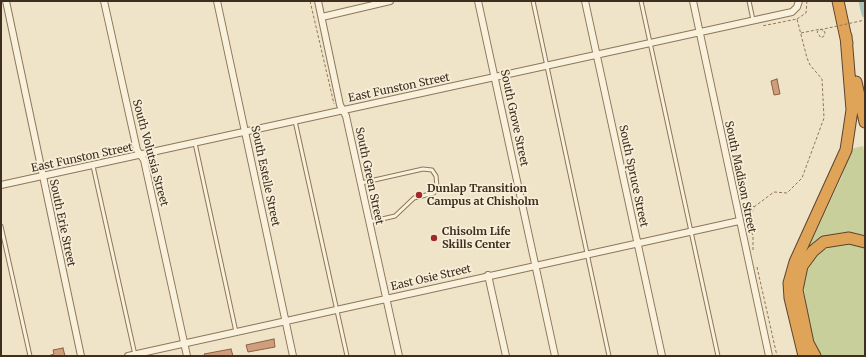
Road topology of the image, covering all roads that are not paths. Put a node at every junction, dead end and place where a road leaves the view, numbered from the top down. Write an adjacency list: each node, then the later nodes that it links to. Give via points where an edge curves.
1 (6, 1): 29 (street, South Erie Street)
2 (104, 1): 27 (street, South Volutsia Street, via 137,150)
3 (217, 1): 25 (street, South Estelle Street)
4 (318, 1): 14 (street, South Green Street)
5 (390, 1): 14 (street)
6 (478, 1): 21 (street, South Grove Street)
7 (533, 1): 20 (lane)
8 (585, 1): 19 (street, South Spruce Street)
9 (641, 1): 18 (lane)
10 (692, 1): 16 (street, South Madison Street)
11 (749, 1): 15 (lane)
12 (838, 1): 17 (highway)
13 (798, 3): 15 (street, East Funston Street, via 792,12)
14 (322, 17): 22 (street, South Green Street)
15 (753, 20): 16 (street, East Funston Street)
16 (699, 33): 18 (street, East Funston Street); 32 (street, South Madison Street)
17 (846, 36): 24 (highway); 60 (highway, via 852,110 848,139 842,161 795,262 790,283 790,298)
18 (650, 43): 19 (street, East Funston Street); 35 (lane)
19 (597, 55): 20 (street, East Funston Street); 37 (street, South Spruce Street)
20 (547, 66): 21 (street, East Funston Street); 38 (lane)
21 (495, 77): 22 (street, East Funston Street); 39 (street, South Grove Street)
22 (343, 110): 23 (street, East Funston Street); 30 (street, South Green Street)
23 (295, 121): 25 (street, East Funston Street); 42 (lane)
24 (865, 122)
25 (245, 132): 26 (street, East Funston Street); 43 (street, South Estelle Street)
26 (195, 143): 27 (street, East Funston Street); 44 (lane)
27 (141, 155): 28 (street, East Funston Street); 45 (street, South Volutsia Street)
28 (93, 166): 29 (street, East Funston Street); 46 (lane)
29 (42, 177): 31 (street, East Funston Street); 48 (street, South Erie Street)
30 (361, 183): 33 (street, South Green Street); 33 (lane, via 423,169 432,170 436,176 437,187 434,193 414,198 396,216)
31 (1, 186)
32 (739, 221): 35 (street, East Osie Street); 59 (street, South Madison Street)
33 (369, 222): 41 (street, South Green Street)
34 (1, 226): 47 (lane)
35 (690, 232): 37 (street, East Osie Street); 58 (lane)
36 (865, 242): 61 (highway, via 849,238 824,242 813,251 802,266 797,290 808,343)
37 (638, 243): 38 (street, East Osie Street); 57 (street, South Spruce Street)
38 (588, 254): 39 (street, East Osie Street); 56 (lane)
39 (536, 266): 40 (street, East Osie Street); 55 (street, South Grove Street)
40 (488, 275): 41 (street, East Osie Street); 54 (street)
41 (386, 299): 42 (street, East Osie Street); 53 (street, South Green Street)
42 (337, 310): 43 (street, East Osie Street); 52 (lane)
43 (286, 321): 44 (street, East Osie Street); 51 (street, South Estelle Street)
44 (236, 332): 45 (street, East Osie Street)
45 (184, 344): 46 (street, East Osie Street); 50 (street, South Volutsia Street)
46 (135, 354): 49 (street, East Osie Street)
47 (30, 356)
48 (81, 356)
49 (128, 356)
50 (187, 356)
51 (293, 356)
52 (347, 356)
53 (399, 356)
54 (506, 356)
55 (555, 356)
56 (609, 356)
57 (662, 356)
58 (718, 356)
59 (769, 356)
60 (804, 356)
61 (815, 356)

